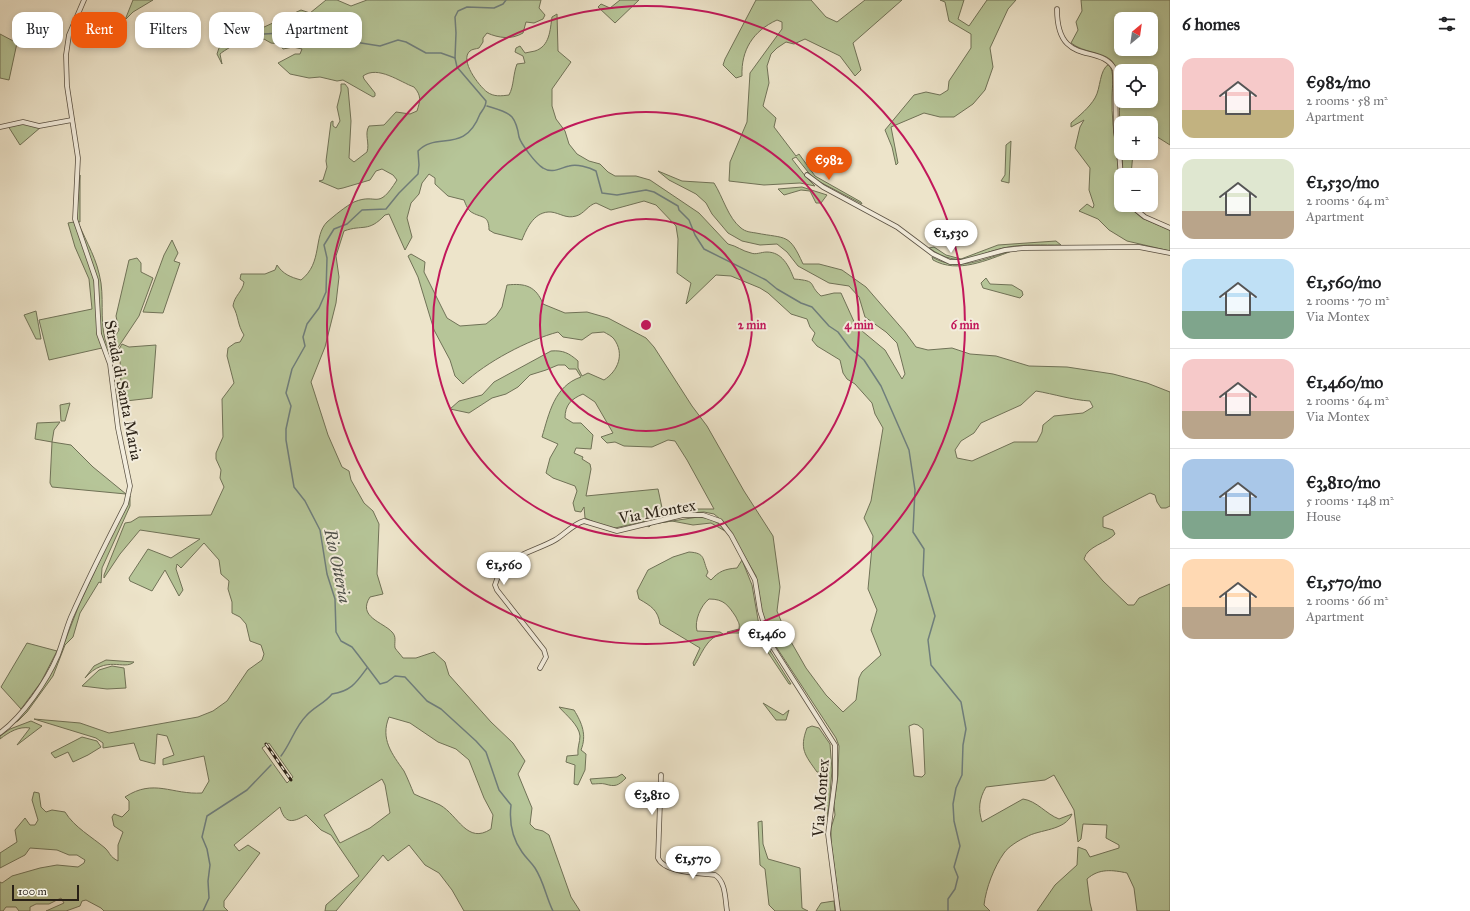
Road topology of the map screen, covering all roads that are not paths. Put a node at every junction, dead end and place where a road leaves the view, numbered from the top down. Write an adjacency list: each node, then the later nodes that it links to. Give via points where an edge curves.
1 (84, 0): 3 (street, Strada di Santa Maria, via 66,48 66,73)
2 (1057, 9): 5 (street, via 1058,27 1069,44 1083,53 1110,61 1115,70 1116,132)
3 (72, 120): 4 (street, via 40,125 24,122); 11 (street, Strada di Santa Maria, via 79,160 75,219 96,278 99,334 110,364 118,428 130,491 71,617 55,661 44,682 9,726)
4 (0, 127)
5 (1120, 168)
6 (807, 175): 9 (street, via 844,199 886,220 933,254 950,262 961,262 1005,250 1024,248 1140,247)
7 (1139, 212): 8 (street)
8 (1170, 228)
9 (1170, 253)
10 (540, 668): 14 (street, Via Montex, via 546,657 544,650 495,585 500,573 513,559 556,540 584,521 617,531 703,514 720,521 731,535 755,580 760,611 770,643 835,745 835,779 828,834)
11 (0, 733)
12 (661, 775): 13 (street, via 658,858 667,868 715,875 722,882)
13 (727, 911)
14 (838, 911)

